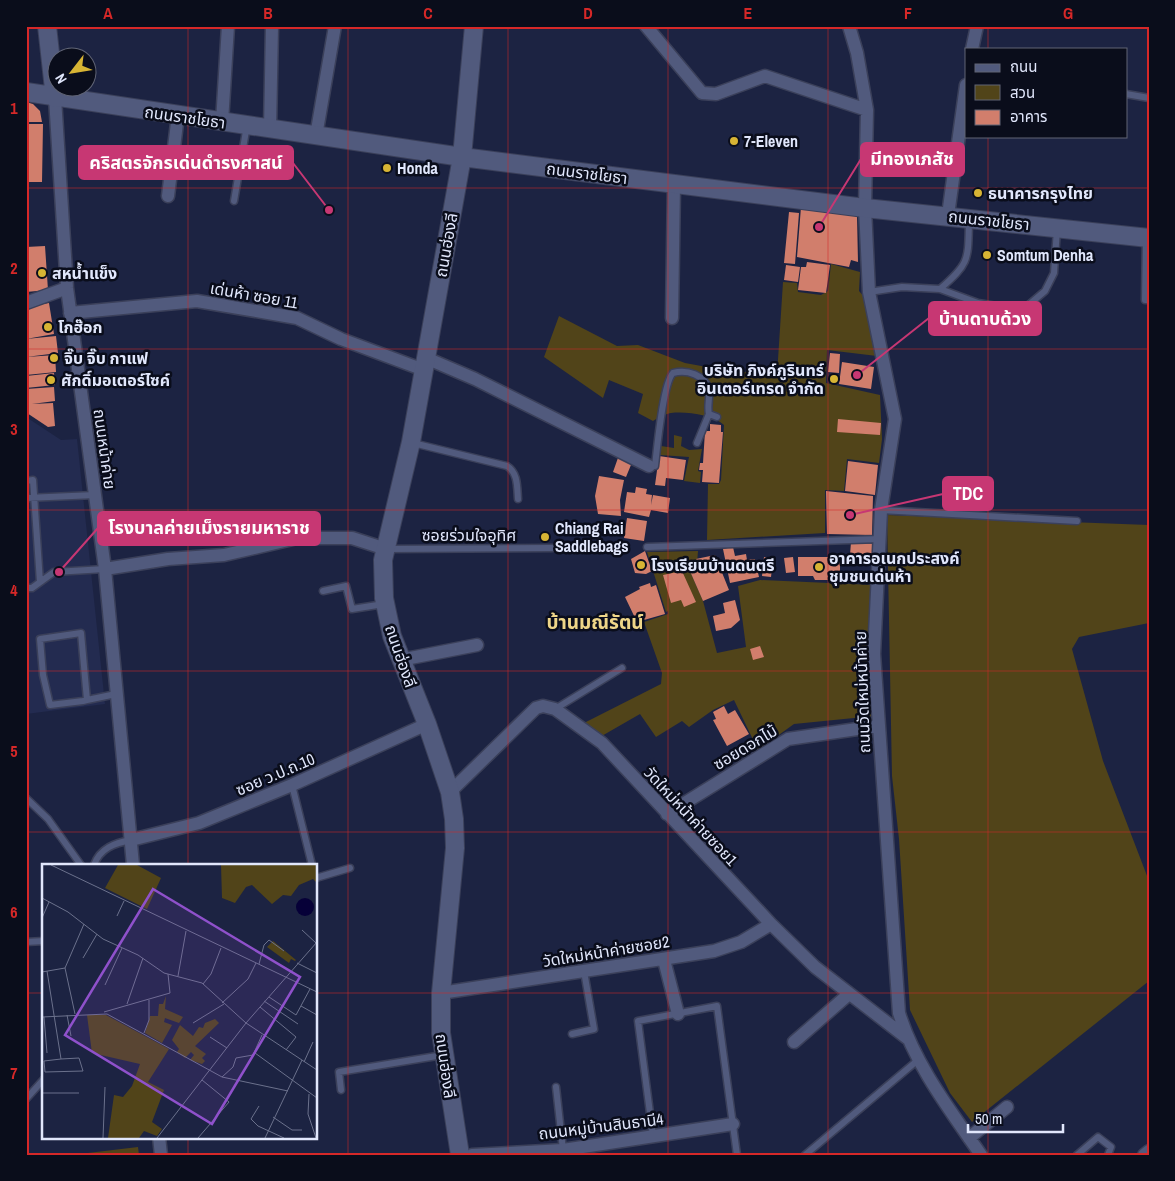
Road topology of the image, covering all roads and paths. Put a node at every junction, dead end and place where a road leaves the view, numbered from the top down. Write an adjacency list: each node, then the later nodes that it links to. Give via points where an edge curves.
1 (47, 26): 9 (street)
2 (228, 26): 19 (street)
3 (272, 26): 21 (street)
4 (335, 26): 22 (street)
5 (474, 26): 23 (street, ถนนฮ่องลี)
6 (646, 26): 17 (street, via 702,93 716,94 765,76)
7 (849, 26): 17 (street, ถนนวัดใหม่หน้าค่าย)
8 (977, 26): 10 (street)
9 (49, 48)
10 (972, 48)
11 (26, 92): 14 (street, ถนนราชโยธา)
12 (965, 92): 28 (street)
13 (1128, 94): 16 (lane)
14 (48, 97)
15 (55, 98): 18 (street, ถนนราชโยธา); 32 (street, ถนนหน้าค่าย)
16 (1149, 98)
17 (867, 110): 27 (street, ถนนวัดใหม่หน้าค่าย)
18 (178, 115): 19 (street, ถนนราชโยธา); 25 (street)
19 (222, 122): 20 (street, ถนนราชโยธา)
20 (247, 126): 21 (street, ถนนราชโยธา); 26 (lane)
21 (270, 129): 22 (street, ถนนราชโยธา)
22 (316, 136): 23 (street, ถนนราชโยธา)
23 (462, 157): 24 (street, ถนนราชโยธา); 41 (street, ถนนฮ่องลี)
24 (674, 184): 27 (street, ถนนราชโยธา); 40 (street)
25 (168, 196)
26 (234, 201)
27 (866, 208): 28 (street, ถนนราชโยธา); 34 (street, ถนนวัดใหม่หน้าค่าย)
28 (948, 215): 29 (street, ถนนราชโยธา)
29 (969, 218): 30 (street, ถนนราชโยธา); 33 (lane, via 968,257 961,271)
30 (1057, 228): 31 (street, ถนนราชโยธา); 33 (lane, via 1054,273 1045,291 1025,308 978,303)
31 (1147, 238): 37 (lane, via 1145,300)
32 (67, 288): 36 (street); 39 (street, ถนนหน้าค่าย)
33 (940, 289): 34 (lane, via 902,287)
34 (869, 292): 52 (street, ถนนวัดใหม่หน้าค่าย, via 895,419)
35 (26, 297): 36 (lane)
36 (41, 298): 38 (street)
37 (1149, 300)
38 (26, 303)
39 (70, 313): 41 (street, เด่นห้า ซอย 11, via 196,301 296,318 340,339); 48 (street, ถนนหน้าค่าย)
40 (672, 318)
41 (425, 364): 44 (street, ถนนฮ่องลี); 46 (street, เด่นห้า ซอย 11, via 475,379)
42 (709, 414): 43 (lane); 45 (lane); 46 (lane, via 708,389 704,381 689,372 674,372 669,377 663,406 656,466)
43 (717, 417)
44 (411, 442): 51 (lane, via 507,466 514,470 516,476); 57 (street, ถนนฮ่องลี)
45 (697, 443)
46 (649, 466)
47 (26, 481): 50 (lane, via 33,480)
48 (95, 495): 50 (lane); 58 (street, ถนนหน้าค่าย)
49 (26, 498): 50 (lane)
50 (34, 498): 59 (lane)
51 (518, 499)
52 (881, 510): 53 (lane); 54 (street, ถนนวัดใหม่หน้าค่าย)
53 (1077, 521)
54 (881, 539): 55 (lane); 70 (street, ถนนวัดใหม่หน้าค่าย, via 874,654)
55 (647, 547)
56 (552, 548): 57 (lane, ซอยร่วมใจอุทิศ)
57 (386, 549): 58 (street, via 352,538 297,538 224,555 168,559); 62 (street, ถนนฮ่องลี, via 383,560)
58 (105, 569): 59 (lane, via 54,572); 66 (street, ถนนหน้าค่าย)
59 (40, 582): 60 (lane)
60 (26, 588)
61 (323, 591): 62 (lane, via 346,586 352,609)
62 (385, 604): 64 (street, ถนนฮ่องลี)
63 (477, 645): 64 (street)
64 (400, 660): 69 (street, ถนนฮ่องลี)
65 (622, 668): 68 (lane)
66 (116, 694): 67 (lane); 75 (street, ถนนหน้าค่าย)
67 (87, 700): 67 (lane, via 81,633 40,639 50,705)
68 (555, 709): 72 (street, via 536,708); 74 (street, วัดใหม่หน้าค่ายซอย1, via 602,743)
69 (427, 724): 71 (street, ซอย ว.ป.ถ.10); 72 (street, ถนนฮ่องลี)
70 (878, 726): 74 (street, ซอยดอกไม้, via 788,739); 91 (street, ถนนวัดใหม่หน้าค่าย, via 899,1013)
71 (292, 785): 75 (street, ซอย ว.ป.ถ.10, via 199,823); 79 (lane)
72 (450, 792): 87 (street, ถนนฮ่องลี, via 455,848)
73 (26, 798): 76 (lane, via 48,819)
74 (667, 814): 82 (street, วัดใหม่หน้าค่ายซอย1)
75 (131, 840): 77 (lane, via 114,843 97,857); 78 (street, ถนนหน้าค่าย)
76 (80, 864)
77 (94, 864)
78 (134, 864)
79 (312, 864)
80 (350, 868): 81 (lane)
81 (318, 877)
82 (771, 924): 85 (street, วัดใหม่หน้าค่ายซอย2, via 741,942 714,951); 88 (street, วัดใหม่หน้าค่ายซอย1, via 815,967)
83 (26, 942): 84 (lane)
84 (42, 942)
85 (664, 960): 86 (street, วัดใหม่หน้าค่ายซอย2); 89 (street)
86 (584, 972): 87 (street, วัดใหม่หน้าค่ายซอย2); 90 (lane, via 594,1029)
87 (440, 993): 93 (street, ถนนฮ่องลี)
88 (849, 994): 91 (street, วัดใหม่หน้าค่ายซอย1); 92 (street)
89 (678, 1014): 100 (lane, via 717,1006); 101 (lane, via 638,1021)
90 (572, 1034)
91 (907, 1038): 94 (street, ถนนวัดใหม่หน้าค่าย)
92 (794, 1042)
93 (443, 1055): 97 (lane, via 338,1072); 107 (street, ถนนฮ่องลี)
94 (918, 1060): 103 (street, ถนนวัดใหม่หน้าค่าย); 110 (lane)
95 (42, 1081): 98 (lane)
96 (556, 1087): 104 (lane)
97 (341, 1090)
98 (26, 1099)
99 (1007, 1107): 103 (street)
100 (733, 1124): 101 (street, ถนนหมู่บ้านสินธานี4); 109 (lane)
101 (653, 1136): 104 (street, ถนนหมู่บ้านสินธานี4)
102 (159, 1138): 106 (street)
103 (969, 1138): 111 (street, ถนนวัดใหม่หน้าค่าย)
104 (563, 1150): 108 (street, ถนนหมู่บ้านสินธานี4)
105 (1149, 1151): 114 (street)
106 (161, 1155)
107 (460, 1155)
108 (472, 1155)
109 (737, 1155)
110 (805, 1155)
111 (981, 1155)
112 (1076, 1155): 113 (lane, via 1098,1137 1111,1147)
113 (1108, 1155)
114 (1144, 1155)

